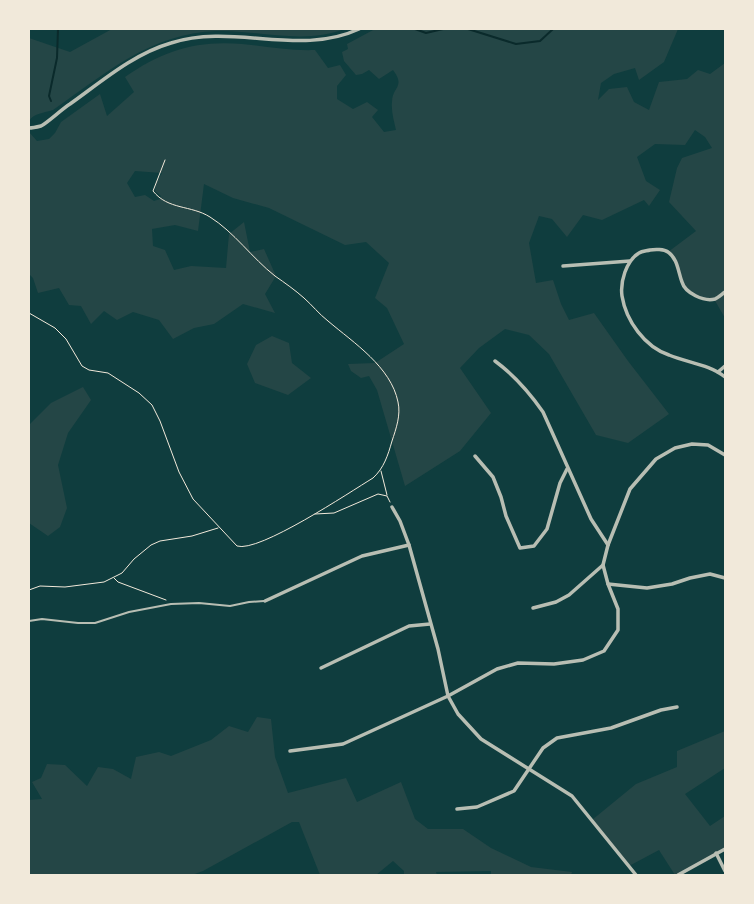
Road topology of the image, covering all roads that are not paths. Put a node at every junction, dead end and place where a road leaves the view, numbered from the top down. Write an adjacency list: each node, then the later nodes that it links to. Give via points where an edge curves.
1 (359, 29): 2 (street, via 336,38 305,41 228,35 205,36 170,43 123,66 57,112 42,126)
2 (29, 128)
3 (630, 261): 4 (street); 5 (street, via 639,253 656,249 668,252 678,266 682,284 698,298 714,299); 8 (street, via 622,278 622,295 626,312 634,326 648,342 668,355)
4 (563, 266)
5 (725, 292)
6 (495, 361): 12 (street, via 532,396 543,412)
7 (725, 366): 8 (street)
8 (718, 372): 9 (street)
9 (725, 378)
10 (725, 454): 15 (street, via 708,445 692,444 675,448 656,459 630,489)
11 (475, 456): 12 (street, via 493,477 520,548 534,546 547,529 560,483)
12 (568, 469): 15 (street, via 591,519)
13 (392, 507): 14 (street)
14 (409, 545): 19 (street, via 362,556); 22 (street)
15 (608, 545): 16 (street)
16 (603, 566): 18 (street); 20 (street, via 569,595 556,602)
17 (725, 578): 18 (street, via 710,574 647,588)
18 (608, 584): 24 (street, via 618,609 618,630 604,651 583,660 554,664 518,663 497,669)
19 (265, 601): 21 (lane, via 230,606 169,604 95,622 42,619)
20 (533, 608)
21 (29, 621)
22 (430, 624): 23 (street, via 409,626); 24 (street)
23 (321, 668)
24 (448, 696): 26 (street, via 343,744); 27 (street, via 458,714 481,739)
25 (677, 707): 27 (street, via 611,728 557,738 543,748)
26 (290, 751)
27 (530, 769): 28 (street, via 514,791 477,807); 32 (street, via 572,796)
28 (457, 809)
29 (725, 849): 30 (street)
30 (716, 854): 31 (street); 33 (street)
31 (725, 871)
32 (636, 875)
33 (678, 875)

